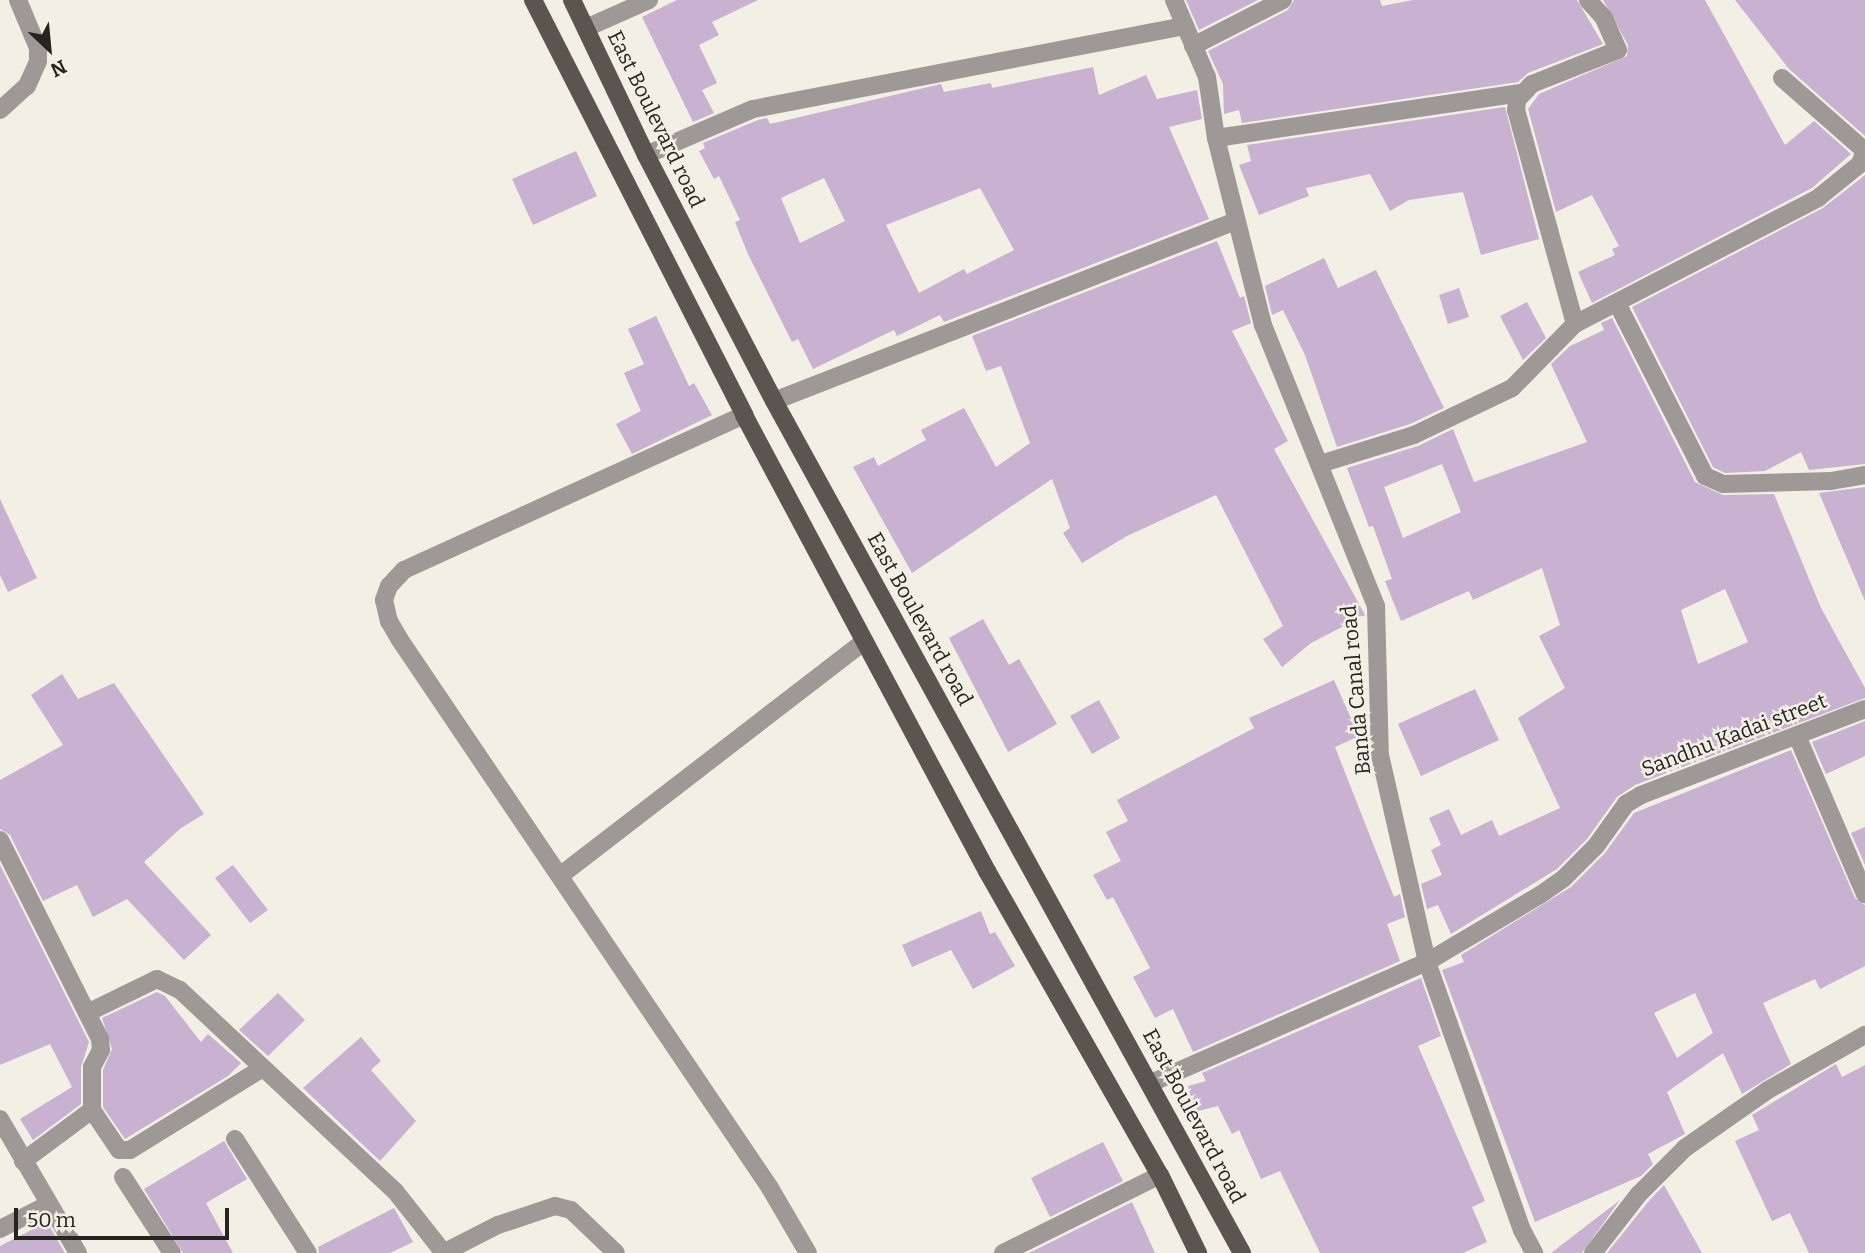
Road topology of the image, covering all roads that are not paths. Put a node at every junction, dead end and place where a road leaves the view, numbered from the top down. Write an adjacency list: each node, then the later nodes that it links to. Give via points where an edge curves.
1 (18, 0): 13 (street, via 38,48 38,61 27,86)
2 (533, 0): 21 (main road)
3 (572, 0): 9 (main road, East Boulevard road)
4 (649, 0): 9 (street)
5 (1174, 0): 8 (street, Banda Canal road)
6 (1283, 0): 10 (street)
7 (1588, 0): 12 (street, via 1604,18 1618,50 1532,84)
8 (1185, 26): 10 (street, Banda Canal road); 16 (street, via 753,109)
9 (586, 29): 16 (main road, East Boulevard road)
10 (1193, 46): 14 (street, Banda Canal road, via 1207,77)
11 (1782, 78): 15 (street)
12 (1521, 93): 14 (street); 19 (street, via 1516,110)
13 (0, 110)
14 (1216, 138): 17 (street, Banda Canal road)
15 (1865, 150): 18 (street, via 1860,164 1818,198)
16 (646, 155): 20 (main road, East Boulevard road)
17 (1236, 222): 20 (street); 22 (street, Banda Canal road, via 1263,325)
18 (1618, 303): 19 (street); 23 (street, via 1705,476 1734,484 1831,481)
19 (1575, 324): 22 (street, via 1512,388 1414,435)
20 (775, 401): 34 (main road, East Boulevard road)
21 (744, 415): 24 (main road); 28 (street, via 404,569 388,586 384,600 389,621)
22 (1320, 464): 30 (street, Banda Canal road, via 1376,606 1380,755)
23 (1865, 475)
24 (864, 642): 28 (street); 39 (main road, via 987,871)
25 (1865, 709): 26 (street, Sandhu Kadai street)
26 (1798, 738): 29 (street); 30 (street, Sandhu Kadai street, via 1633,799 1596,846 1553,887)
27 (0, 840): 31 (street)
28 (561, 875): 48 (street, via 770,1188)
29 (1865, 894)
30 (1427, 961): 34 (street, Sandhu Kadai street); 52 (street, Banda Canal road)
31 (87, 1013): 33 (street, via 157,979 180,990); 35 (street, via 101,1051 92,1067)
32 (1865, 1035): 53 (street, via 1768,1090 1685,1148 1639,1194)
33 (263, 1068): 35 (street, via 130,1150 119,1150); 46 (street, via 395,1191)
34 (1151, 1083): 51 (main road, East Boulevard road)
35 (92, 1110): 38 (street)
36 (0, 1119): 38 (street)
37 (236, 1139): 45 (street)
38 (23, 1161): 41 (street)
39 (1160, 1175): 49 (street); 50 (main road)
40 (123, 1177): 44 (street)
41 (49, 1204): 42 (street); 43 (street)
42 (0, 1229)
43 (78, 1253)
44 (172, 1253)
45 (308, 1253)
46 (444, 1253): 47 (street, via 510,1220 555,1206 571,1210)
47 (617, 1253)
48 (808, 1253)
49 (1003, 1253)
50 (1198, 1253)
51 (1242, 1253)
52 (1534, 1253)
53 (1593, 1253)

